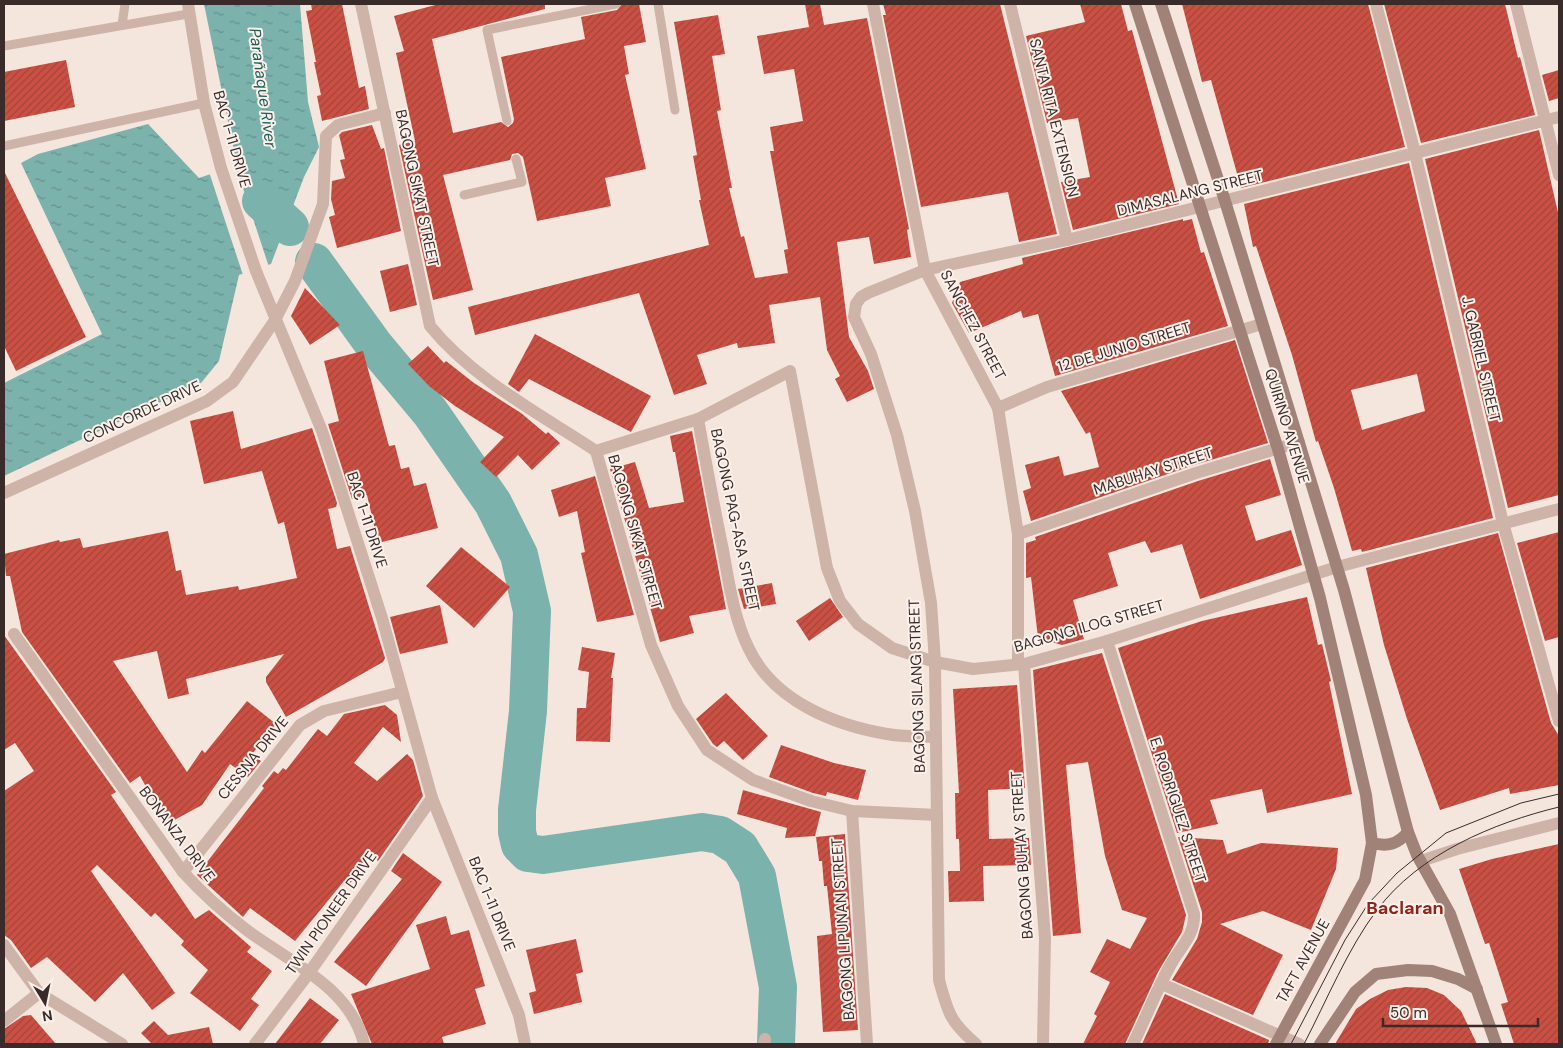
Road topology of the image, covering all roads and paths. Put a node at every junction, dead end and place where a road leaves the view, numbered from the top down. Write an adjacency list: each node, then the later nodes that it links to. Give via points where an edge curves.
1 (125, 4): 12 (lane)
2 (361, 4): 16 (street, BAGONG SIKAT STREET)
3 (616, 4): 19 (lane, via 487,30)
4 (658, 4): 15 (lane)
5 (872, 4): 28 (street, SANCHEZ STREET)
6 (1010, 4): 27 (street, SANTA RITA EXTENSION)
7 (1135, 4): 26 (main road, QUIRINO AVENUE)
8 (1161, 4): 25 (main road, QUIRINO AVENUE)
9 (1376, 4): 21 (street, J. GABRIEL STREET)
10 (1516, 4): 18 (street)
11 (188, 9): 12 (lane); 14 (street, BAC 1-11 DRIVE)
12 (122, 25): 13 (lane)
13 (4, 46)
14 (204, 103): 20 (lane); 29 (street, BAC 1-11 DRIVE, via 221,168)
15 (675, 110)
16 (385, 113): 29 (street, CONCORDE DRIVE, via 338,125 326,136 323,204 295,281); 37 (street, BAGONG SIKAT STREET, via 430,326 488,379)
17 (1559, 117): 18 (street, DIMASALANG STREET)
18 (1546, 120): 21 (street, DIMASALANG STREET); 23 (street)
19 (508, 121)
20 (4, 146)
21 (1415, 153): 25 (street, DIMASALANG STREET); 40 (street, J. GABRIEL STREET)
22 (516, 159): 24 (lane, via 522,182)
23 (1559, 175)
24 (464, 195)
25 (1224, 201): 26 (street, DIMASALANG STREET); 30 (main road, QUIRINO AVENUE)
26 (1201, 207): 27 (street, DIMASALANG STREET); 32 (main road, QUIRINO AVENUE)
27 (1067, 240): 28 (street, DIMASALANG STREET)
28 (925, 270): 31 (street, DIMASALANG STREET, via 861,297 854,312); 33 (street, SANCHEZ STREET)
29 (275, 320): 38 (street, CONCORDE DRIVE, via 233,382 207,401); 48 (street, BAC 1-11 DRIVE, via 322,431 382,618)
30 (1262, 324): 32 (street, 12 DE JUNIO STREET); 35 (main road, QUIRINO AVENUE)
31 (858, 325): 46 (street, BAGONG SILANG STREET, via 871,354 897,435 915,510 931,602)
32 (1240, 329): 33 (street, 12 DE JUNIO STREET, via 1047,387); 36 (main road, QUIRINO AVENUE)
33 (998, 408): 41 (street, SANCHEZ STREET)
34 (698, 419): 37 (street); 46 (street, BAGONG ILOG STREET, via 790,371 828,568 840,601 858,624 892,648); 50 (street, BAGONG PAG-ASA STREET, via 732,599 749,650 766,675 787,694 819,715 888,734)
35 (1299, 442): 36 (street, MABUHAY STREET); 42 (main road, QUIRINO AVENUE)
36 (1278, 449): 41 (street, MABUHAY STREET, via 1196,473); 43 (main road, QUIRINO AVENUE)
37 (596, 451): 52 (street, BAGONG SIKAT STREET, via 651,645 678,706 707,750 753,780 811,801)
38 (4, 493)
39 (1559, 509): 40 (street, BAGONG ILOG STREET)
40 (1503, 523): 42 (street, BAGONG ILOG STREET); 49 (street, J. GABRIEL STREET)
41 (1018, 534): 47 (street, SANCHEZ STREET)
42 (1337, 567): 43 (street, BAGONG ILOG STREET); 55 (main road, QUIRINO AVENUE)
43 (1313, 573): 45 (street, BAGONG ILOG STREET); 56 (main road, QUIRINO AVENUE, via 1366,795)
44 (14, 634): 59 (street, BONANZA DRIVE)
45 (1107, 641): 47 (street, BAGONG ILOG STREET); 62 (street, E. RODRIGUEZ STREET, via 1194,914 1191,934)
46 (935, 662): 47 (street, BAGONG ILOG STREET, via 972,669); 50 (street, BAGONG SILANG STREET)
47 (1021, 664): 73 (street, BAGONG BUHAY STREET, via 1045,938)
48 (402, 692): 51 (street, BAC 1-11 DRIVE); 59 (street, CESSNA DRIVE, via 324,711 300,725)
49 (1559, 721)
50 (936, 737): 53 (street, BAGONG SILANG STREET)
51 (432, 798): 61 (street, TWIN PIONEER DRIVE); 70 (street, BAC 1-11 DRIVE, via 519,1014)
52 (852, 811): 53 (street, BAGONG SIKAT STREET); 71 (street, BAGONG LIPUNAN STREET)
53 (937, 815): 72 (street, BAGONG SILANG STREET, via 939,980 956,1027)
54 (1559, 823): 57 (street)
55 (1408, 832): 56 (main road, via 1392,844); 57 (main road, QUIRINO AVENUE)
56 (1372, 843): 58 (main road, QUIRINO AVENUE)
57 (1419, 858): 63 (main road, QUIRINO AVENUE, via 1450,914)
58 (1369, 866): 66 (main road, TAFT AVENUE, via 1358,894)
59 (182, 872): 61 (street, BONANZA DRIVE, via 208,900)
60 (4, 945): 64 (street)
61 (309, 973): 68 (street, TWIN PIONEER DRIVE); 69 (street, BONANZA DRIVE, via 342,1000)
62 (1162, 984): 66 (street); 74 (street, E. RODRIGUEZ STREET)
63 (1477, 989): 76 (main road, via 1432,971 1376,974 1355,992); 77 (main road, QUIRINO AVENUE)
64 (39, 993): 65 (street); 67 (street)
65 (4, 1021)
66 (1279, 1040): 75 (street)
67 (122, 1044)
68 (254, 1044)
69 (364, 1044)
70 (525, 1044)
71 (867, 1044)
72 (976, 1044)
73 (1044, 1044)
74 (1133, 1044)
75 (1299, 1044)
76 (1320, 1044)
77 (1496, 1044)

